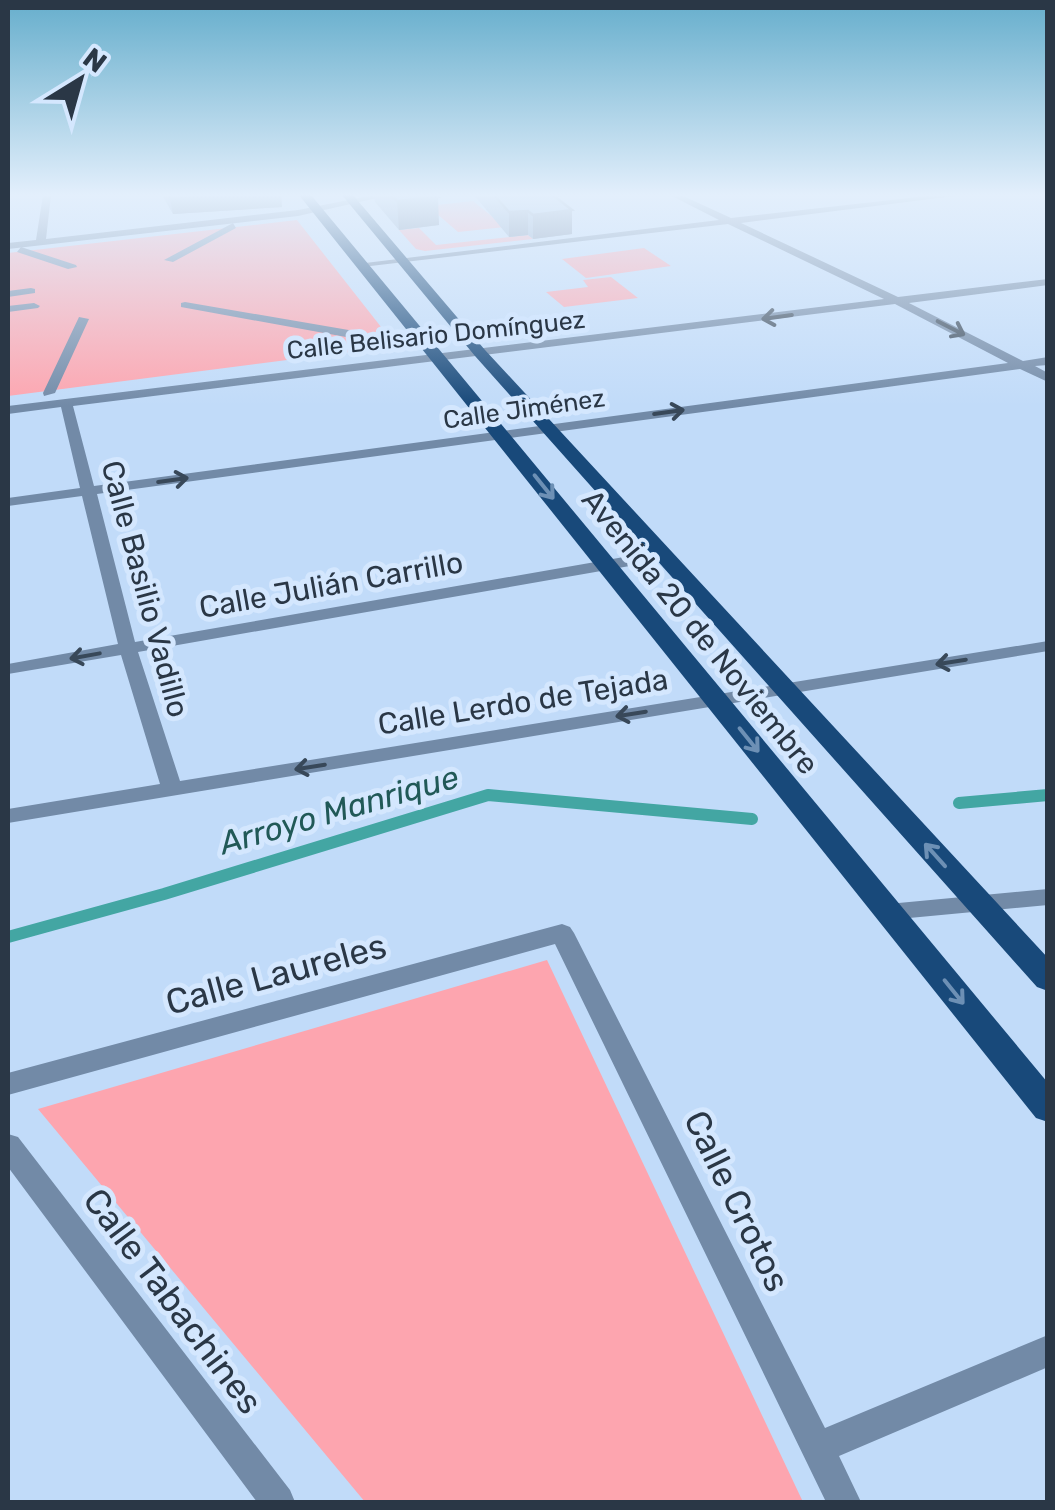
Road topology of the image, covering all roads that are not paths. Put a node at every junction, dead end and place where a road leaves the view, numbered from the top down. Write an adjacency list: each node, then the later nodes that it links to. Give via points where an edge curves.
1 (67, 265): 5 (street)
2 (363, 265): 16 (main road, Avenida 20 de Noviembre)
3 (407, 265): 15 (main road, Avenida 20 de Noviembre)
4 (822, 265): 9 (street)
5 (72, 267)
6 (1048, 282): 9 (street, Calle Belisario Domínguez)
7 (31, 291): 8 (street)
8 (8, 294)
9 (897, 301): 15 (street, Calle Belisario Domínguez, one-way to 15); 18 (street, one-way to 18)
10 (186, 305): 14 (street)
11 (34, 306): 12 (street)
12 (8, 309)
13 (83, 319): 20 (street)
14 (401, 343)
15 (480, 353): 16 (street, Calle Belisario Domínguez); 22 (main road, Avenida 20 de Noviembre)
16 (437, 356): 20 (street, Calle Belisario Domínguez); 23 (main road, Avenida 20 de Noviembre)
17 (1048, 361): 18 (street, Calle Jiménez)
18 (1022, 364): 19 (street); 22 (street, Calle Jiménez, one-way to 18)
19 (1048, 378)
20 (57, 398): 21 (street, Calle Belisario Domínguez); 24 (street, Calle Basilio Vadillo)
21 (8, 410)
22 (549, 428): 23 (street, Calle Jiménez); 26 (main road, Avenida 20 de Noviembre)
23 (501, 435): 24 (street, Calle Jiménez, one-way to 23); 27 (main road, Avenida 20 de Noviembre, one-way to 27)
24 (90, 491): 25 (street, Calle Jiménez); 29 (street, Calle Basilio Vadillo)
25 (8, 502)
26 (664, 555): 27 (street, Calle Julián Carrillo); 31 (main road, Avenida 20 de Noviembre)
27 (607, 565): 29 (street, Calle Julián Carrillo); 32 (main road, Avenida 20 de Noviembre)
28 (1048, 646): 31 (street, Calle Lerdo de Tejada, one-way to 31)
29 (128, 648): 30 (street, Calle Julián Carrillo, one-way to 30); 33 (street, Calle Basilio Vadillo)
30 (8, 669)
31 (785, 689): 32 (street, Calle Lerdo de Tejada); 36 (main road, Avenida 20 de Noviembre, one-way to 31)
32 (716, 700): 33 (street, Calle Lerdo de Tejada, one-way to 33); 37 (main road, Avenida 20 de Noviembre, one-way to 37)
33 (172, 790): 34 (street, Calle Lerdo de Tejada)
34 (8, 816)
35 (1048, 897): 36 (street)
36 (980, 904): 37 (street); 39 (main road, Avenida 20 de Noviembre)
37 (888, 912): 41 (main road, Avenida 20 de Noviembre, one-way to 41)
38 (562, 933): 40 (street, Calle Laureles); 44 (street, Calle Crotos)
39 (1048, 979)
40 (8, 1084)
41 (1048, 1108)
42 (8, 1146): 45 (street, Calle Tabachines)
43 (1048, 1351): 44 (street)
44 (818, 1448): 46 (street, Calle Crotos)
45 (278, 1502)
46 (844, 1502)

